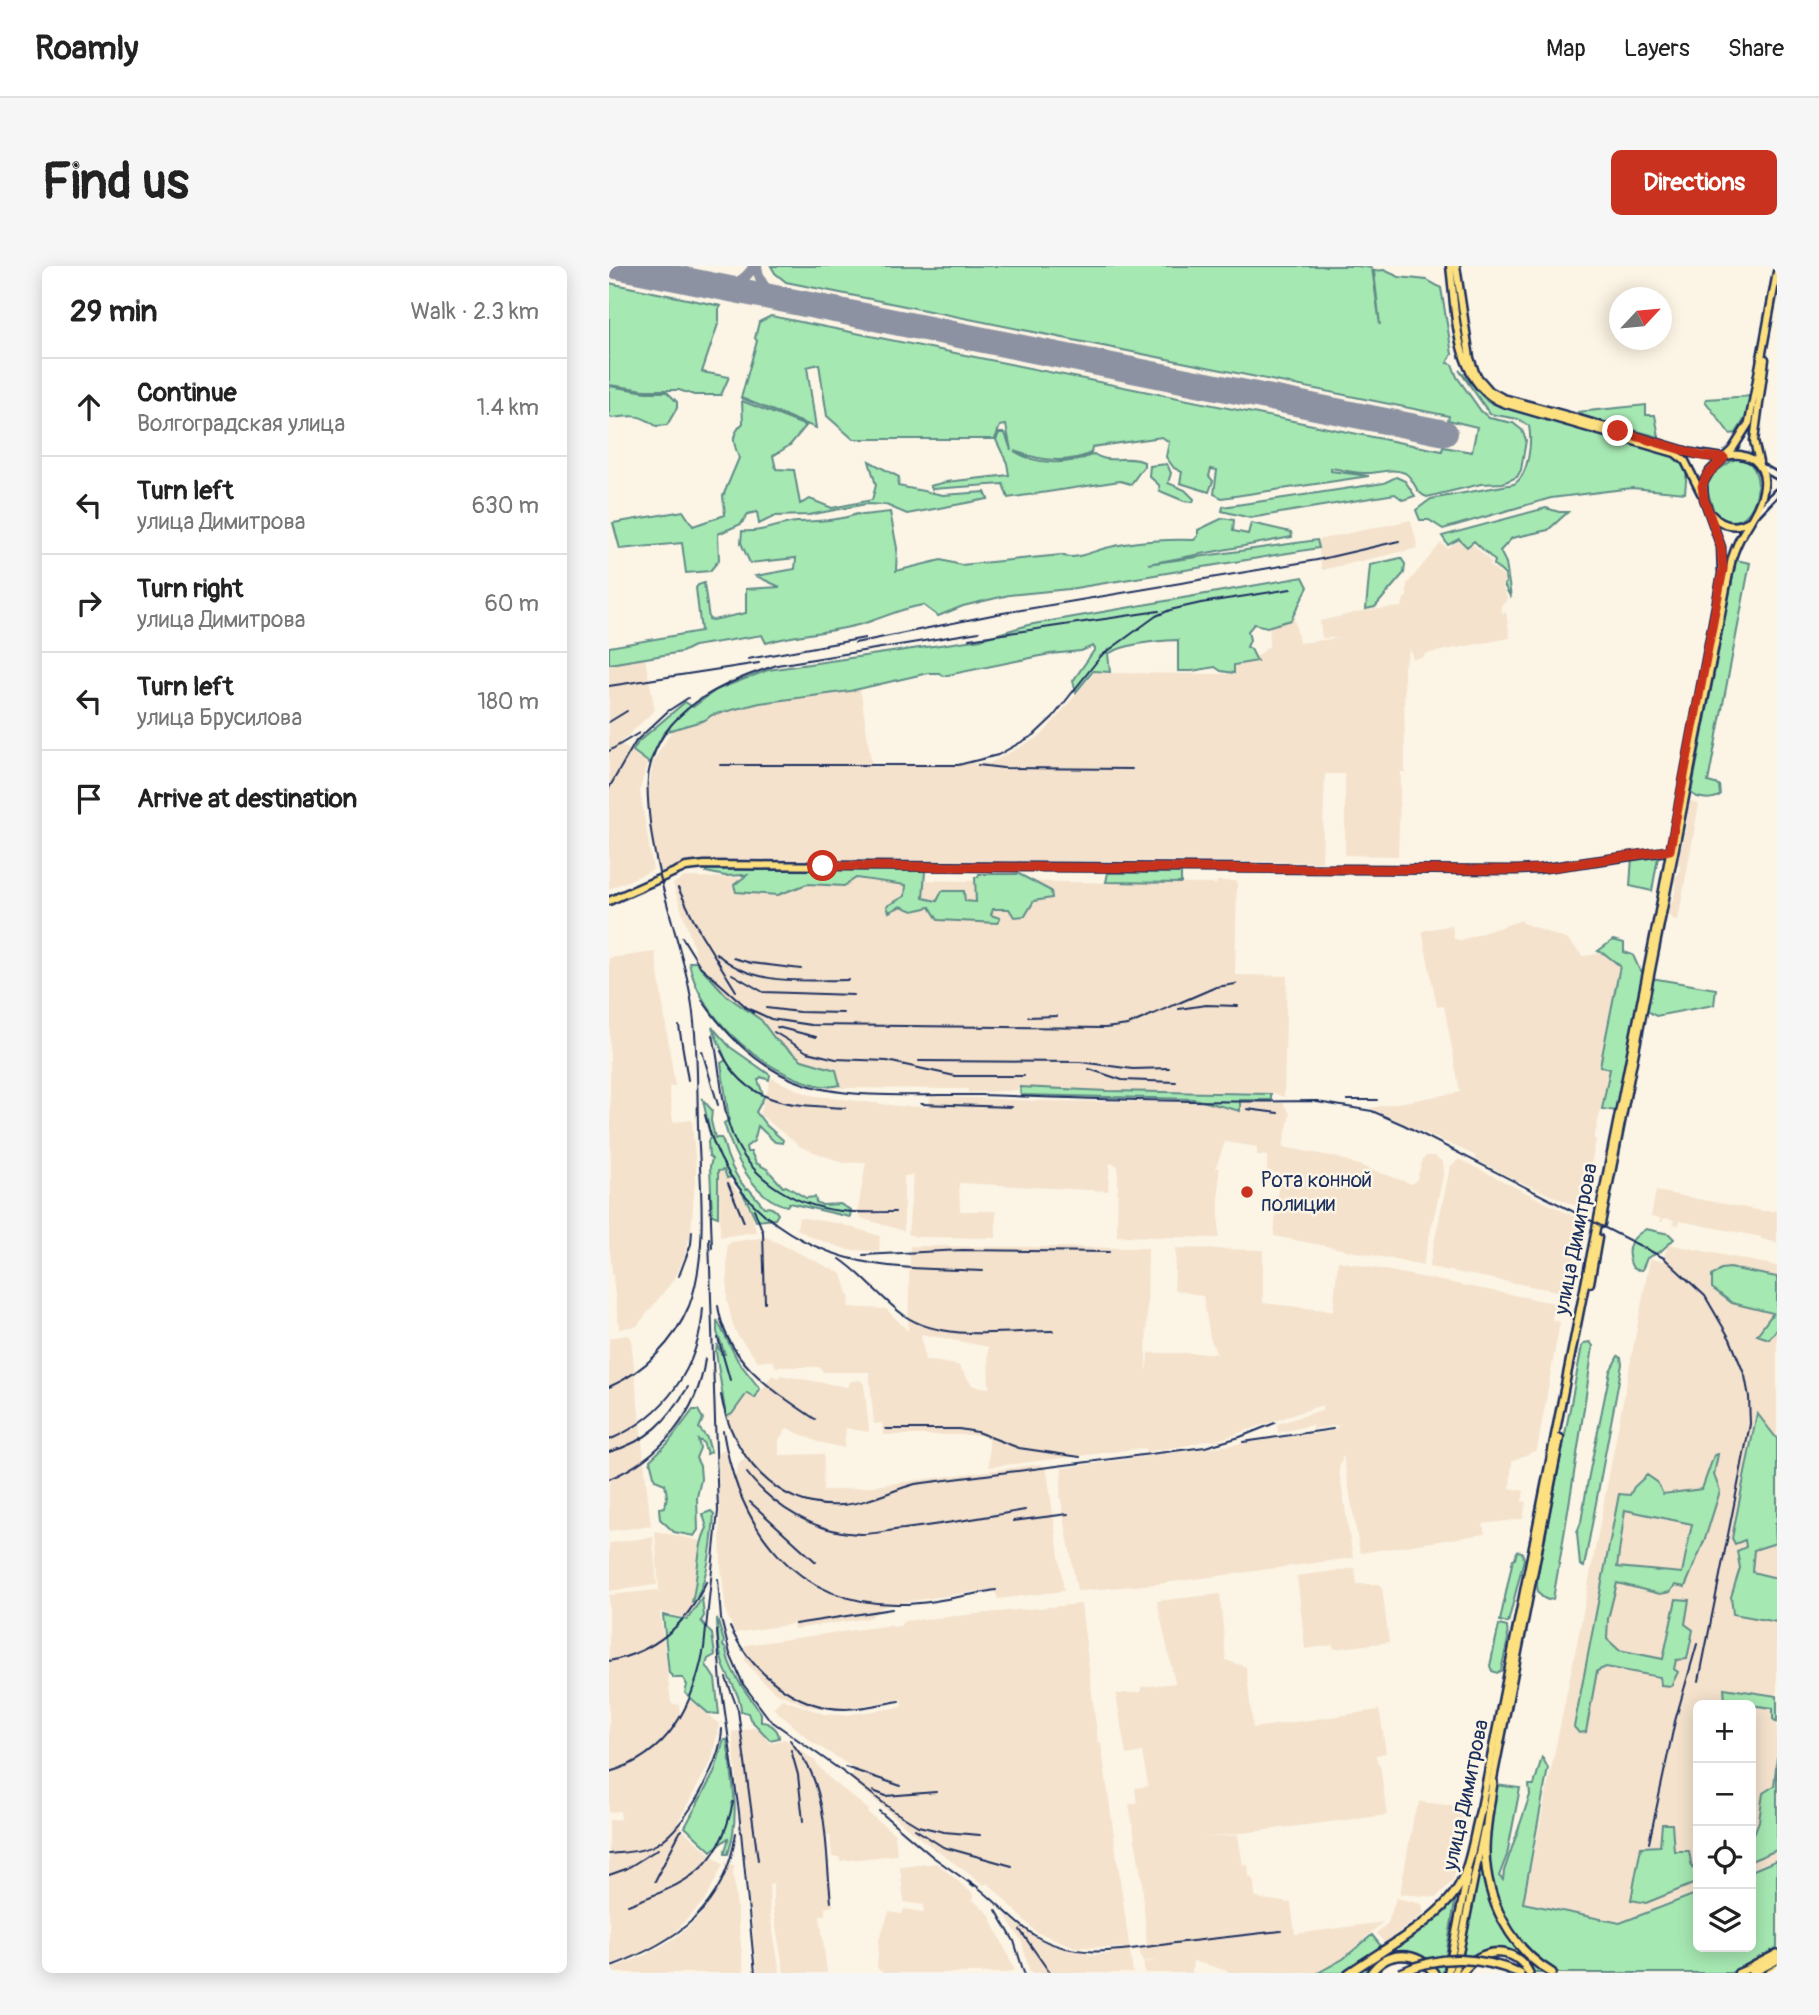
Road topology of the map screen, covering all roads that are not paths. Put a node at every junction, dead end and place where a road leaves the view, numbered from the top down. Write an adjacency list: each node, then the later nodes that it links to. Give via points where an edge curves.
1 (1450, 266): 9 (main road, улица Димитрова, via 1465,361 1485,394 1675,453 1685,461)
2 (1456, 266): 5 (main road, via 1470,358 1476,375 1490,391 1692,453)
3 (1777, 272): 5 (main road, via 1753,413)
4 (1777, 293): 6 (main road, улица Димитрова, via 1756,425)
5 (1725, 458): 6 (main road, via 1742,455); 9 (main road, via 1705,477)
6 (1760, 465): 7 (street); 11 (main road, улица Димитрова, via 1767,490)
7 (1777, 476)
8 (1777, 492): 11 (street)
9 (1704, 499): 10 (main road, улица Димитрова)
10 (1710, 512): 11 (main road, via 1727,525 1741,525); 12 (main road, улица Димитрова, via 1721,547 1722,574)
11 (1755, 515): 12 (main road, улица Димитрова, via 1732,558)
12 (1673, 850): 13 (main road, via 1516,870 699,865); 14 (main road, улица Димитрова)
13 (609, 901)
14 (1620, 1118): 15 (main road, улица Димитрова); 16 (main road, улица Димитрова)
15 (1493, 1782): 24 (main road, улица Димитрова); 28 (highway, via 1485,1842 1490,1890 1517,1942)
16 (1481, 1809): 19 (highway, via 1465,1872 1451,1898); 23 (main road, улица Димитрова)
17 (1777, 1962): 18 (highway); 30 (highway); 31 (highway)
18 (1752, 1970): 29 (main road)
19 (1349, 1973)
20 (1371, 1973): 22 (highway, via 1384,1960 1400,1955 1421,1960)
21 (1401, 1973): 26 (highway, bridge, via 1455,1958)
22 (1434, 1973)
23 (1448, 1973)
24 (1455, 1973)
25 (1462, 1973): 27 (highway, via 1477,1957 1495,1952 1514,1956)
26 (1520, 1973)
27 (1529, 1973)
28 (1552, 1973)
29 (1738, 1973)
30 (1761, 1973)
31 (1770, 1973)

